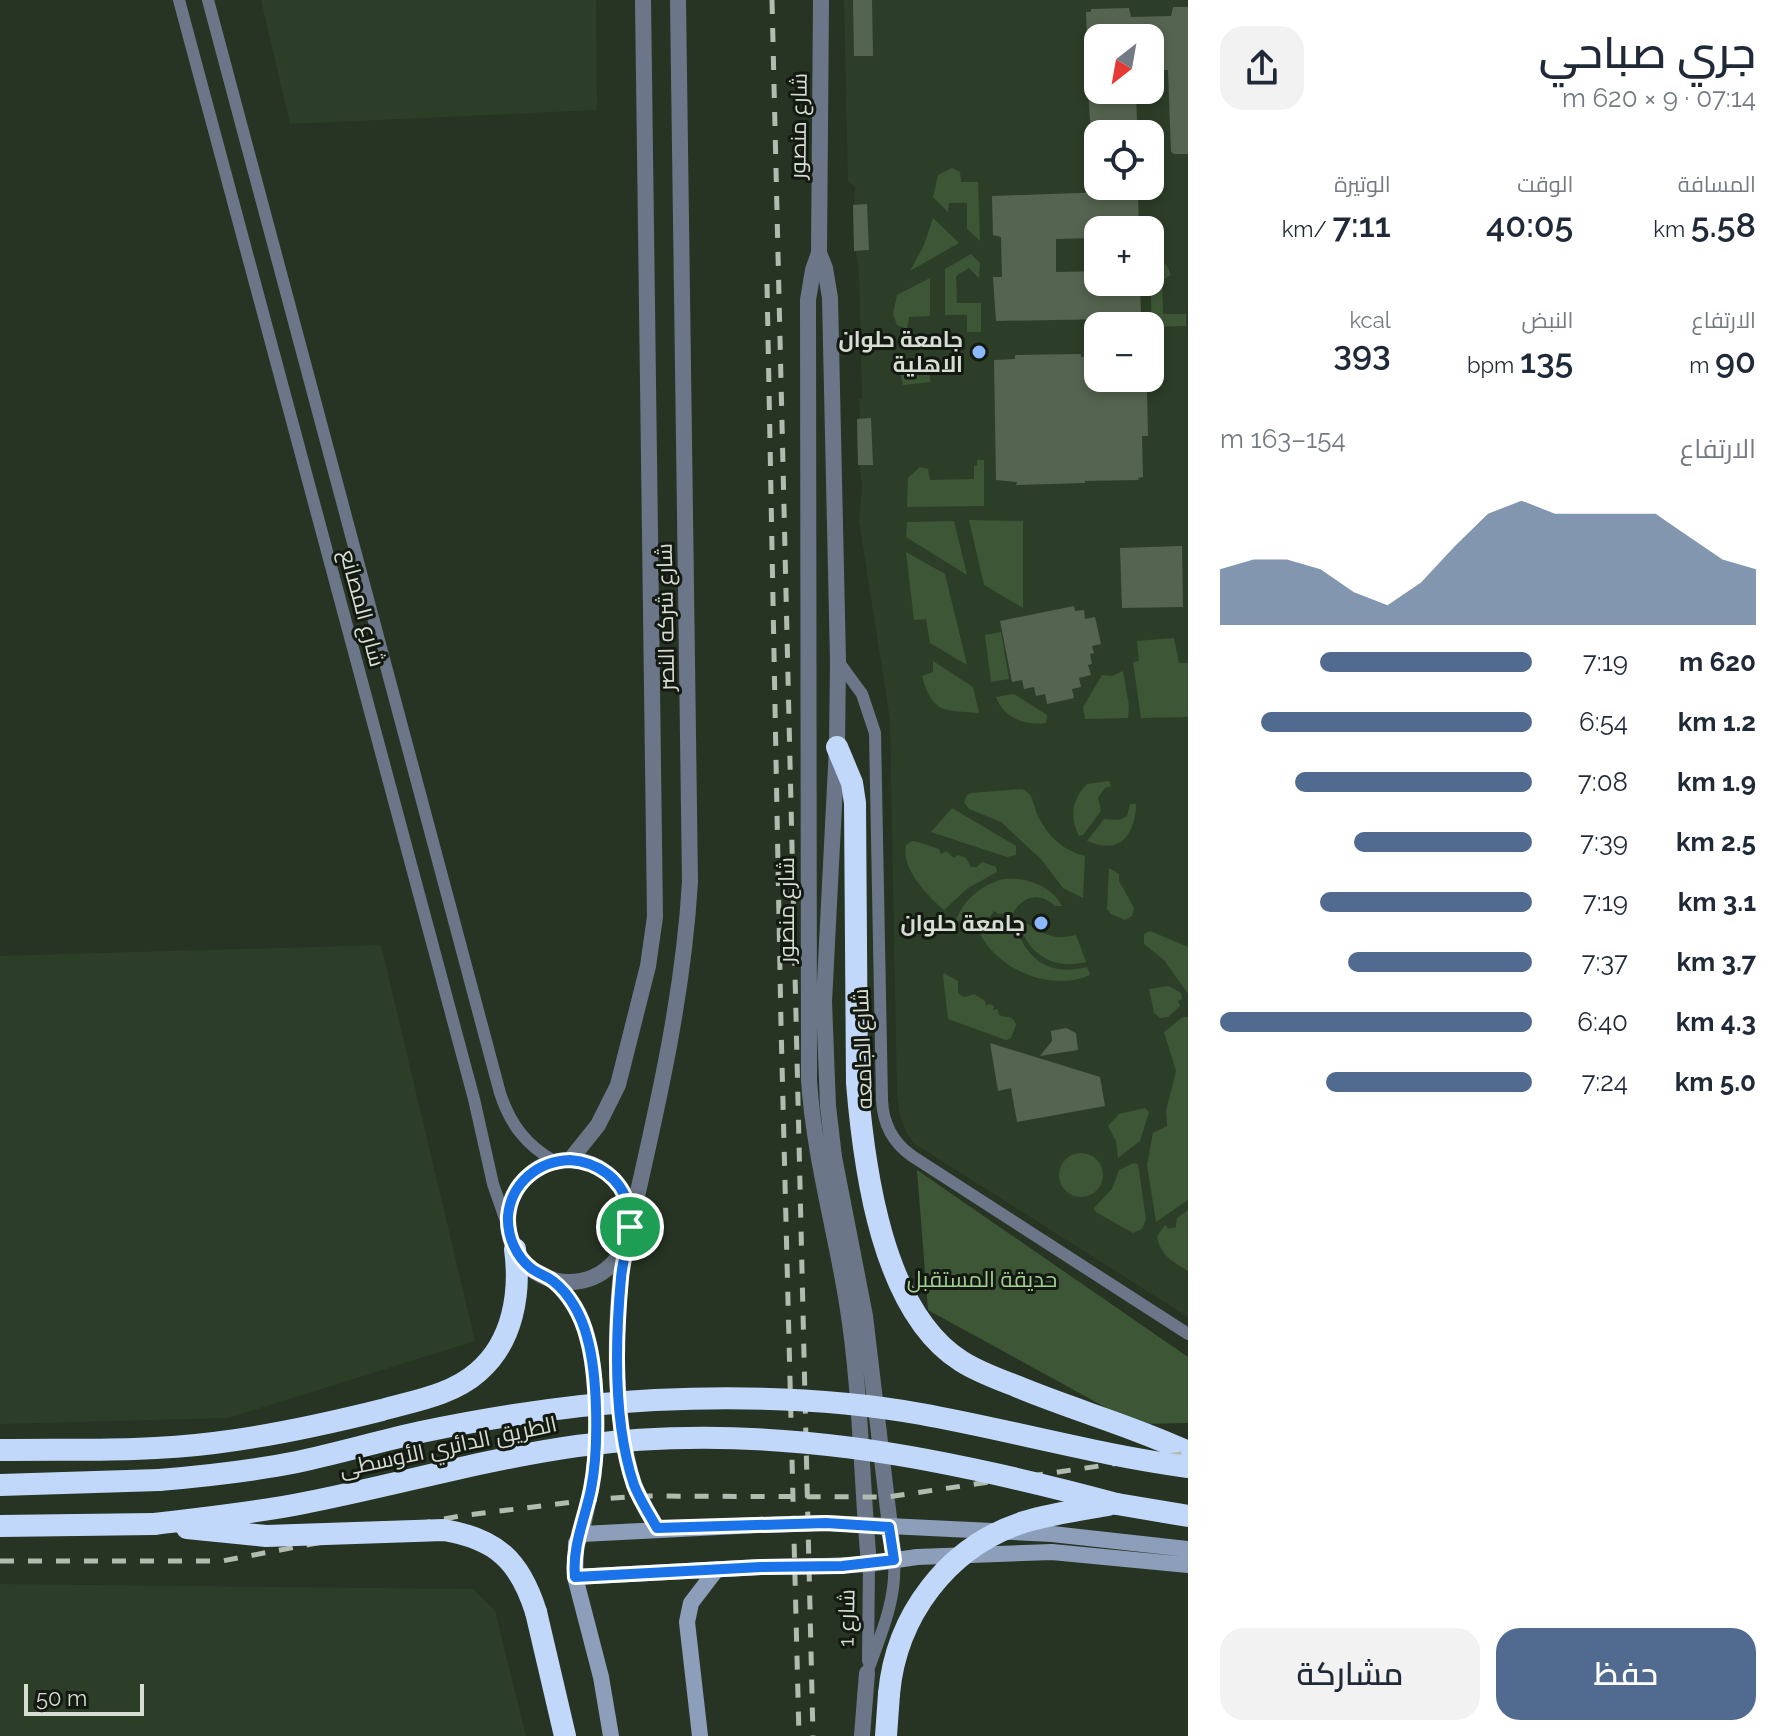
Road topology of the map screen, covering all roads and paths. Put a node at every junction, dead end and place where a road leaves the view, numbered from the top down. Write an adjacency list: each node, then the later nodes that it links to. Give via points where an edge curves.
1 (179, 0): 9 (street, شارع المصانع)
2 (208, 0): 8 (street, شارع المصانع)
3 (643, 0): 11 (street, شارع شركه النصر, via 656,904 648,966 618,1085 598,1125)
4 (678, 0): 13 (street, شارع شركه النصر, via 690,882 683,973)
5 (821, 0): 6 (street, شارع منصور)
6 (819, 253): 7 (street, شارع منصور, via 830,298); 26 (street, شارع منصور, via 808,300 809,1080 818,1160 847,1305)
7 (838, 661): 10 (street, شارع منصور); 17 (street, شارع الجامعه, via 862,694 875,733 882,1100 889,1132 912,1156)
8 (395, 707): 9 (street); 11 (street, شارع المصانع, via 505,1111 526,1142)
9 (371, 712): 12 (street, شارع المصانع)
10 (837, 747): 19 (highway, via 855,803 860,1115 870,1179 904,1297 919,1322 961,1361 1072,1410); 27 (street, شارع منصور, via 824,1002 828,1106 865,1316)
11 (562, 1160): 12 (street, via 534,1170 519,1185); 13 (street, via 592,1164 618,1184)
12 (508, 1227): 14 (street)
13 (630, 1227): 15 (street)
14 (515, 1249): 16 (street, via 531,1268); 18 (highway, via 517,1295 504,1338 477,1374 437,1394 310,1427 211,1443)
15 (624, 1250): 16 (street, via 608,1268 587,1279); 28 (street, via 618,1333 621,1423 633,1482)
16 (552, 1279): 29 (street, via 575,1306 591,1358 594,1470)
17 (1188, 1334)
18 (0, 1450)
19 (1188, 1452)
20 (1188, 1467): 21 (highway, الطريق الدائري الأوسطى, bridge, via 859,1404 734,1398 655,1400 498,1417 299,1462 206,1476)
21 (0, 1485)
22 (1117, 1504): 23 (highway, الطريق الدائري الأوسطى); 24 (highway, الطريق الدائري الأوسطى, bridge, via 990,1471 860,1448 729,1438 581,1446 507,1457 301,1504); 41 (highway, bridge, via 1021,1523 983,1540 953,1563 904,1627 891,1667)
23 (1188, 1516)
24 (154, 1524): 25 (highway, الطريق الدائري الأوسطى); 37 (highway, bridge, via 266,1536 444,1530 495,1546 528,1587)
25 (0, 1526)
26 (865, 1526): 27 (main road); 28 (main road, bridge); 32 (street, شارع منصور)
27 (889, 1527): 30 (main road, via 1052,1534); 31 (street, شارع منصور)
28 (657, 1528): 29 (main road)
29 (582, 1534): 35 (main road, via 576,1543)
30 (1188, 1549)
31 (894, 1560): 32 (main road); 33 (main road, via 1052,1552); 36 (street, شارع 1, via 890,1609)
32 (869, 1564): 34 (main road, bridge); 36 (street, شارع 1)
33 (1188, 1565)
34 (717, 1569): 35 (main road); 39 (main road, via 691,1603 687,1622)
35 (575, 1577): 38 (main road)
36 (867, 1673): 40 (street, شارع 1)
37 (565, 1736)
38 (611, 1736)
39 (700, 1736)
40 (862, 1736)
41 (886, 1736)

